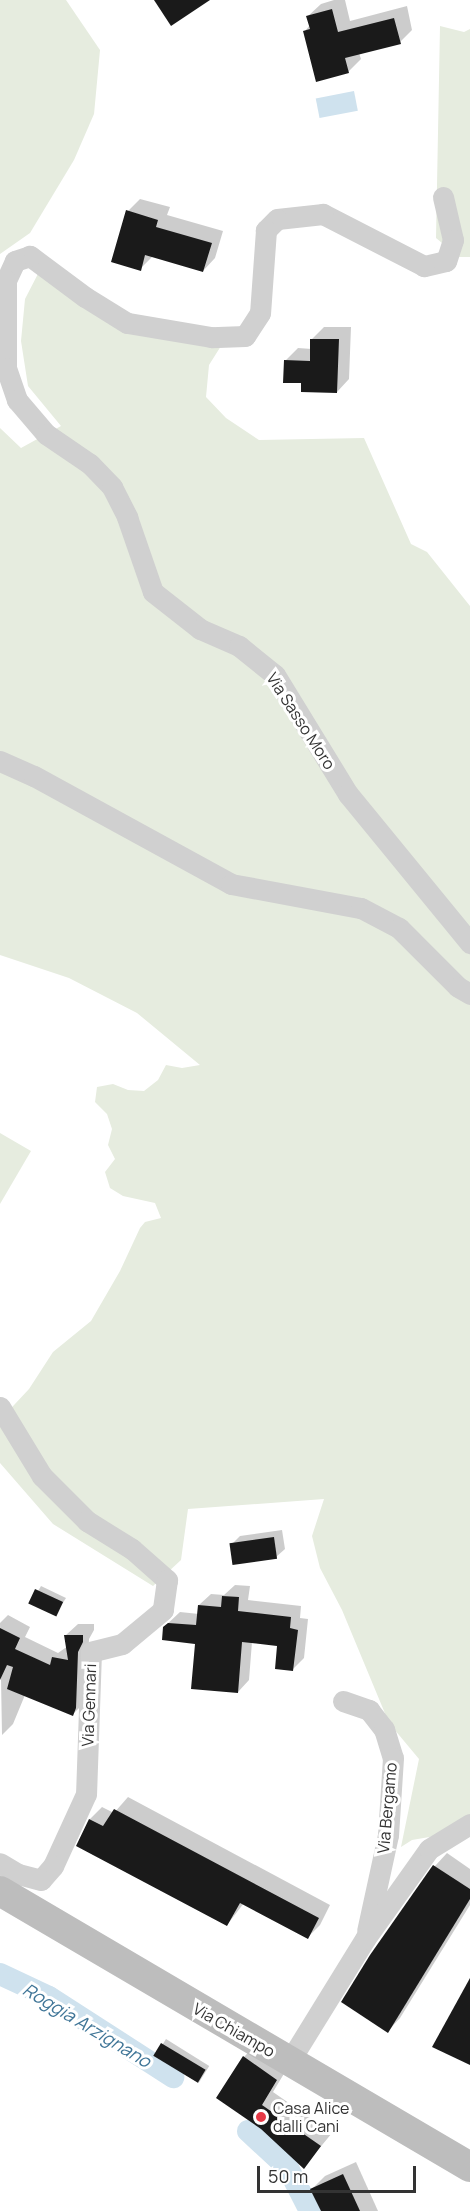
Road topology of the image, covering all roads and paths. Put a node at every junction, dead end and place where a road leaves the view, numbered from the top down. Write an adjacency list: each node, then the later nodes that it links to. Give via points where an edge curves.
1 (443, 197): 3 (street, Via Sasso Moro, via 453,240 446,261 424,266 323,214 277,219 266,230 260,313 245,336 211,337 127,323 30,256 15,261 6,280 6,368 17,400 46,434 90,464 112,487 127,517 153,592 200,629 239,646 275,675 348,794)
2 (0, 761): 4 (street, via 231,884 361,908 399,928 458,987)
3 (470, 943)
4 (470, 994)
5 (0, 1407): 8 (street, Via Gennari, via 42,1476 87,1521 132,1549 167,1580 162,1610 122,1644 91,1652 86,1794 53,1866 41,1881)
6 (343, 1701): 10 (street, Via Bergamo, via 369,1710 384,1729 393,1758 388,1835)
7 (470, 1824): 10 (street, Via Bergamo, via 429,1849)
8 (0, 1863)
9 (0, 1891): 11 (main road, Via Chiampo)
10 (365, 1939): 11 (street, Via Bergamo)
11 (289, 2062): 12 (main road, Via Chiampo)
12 (470, 2167)

